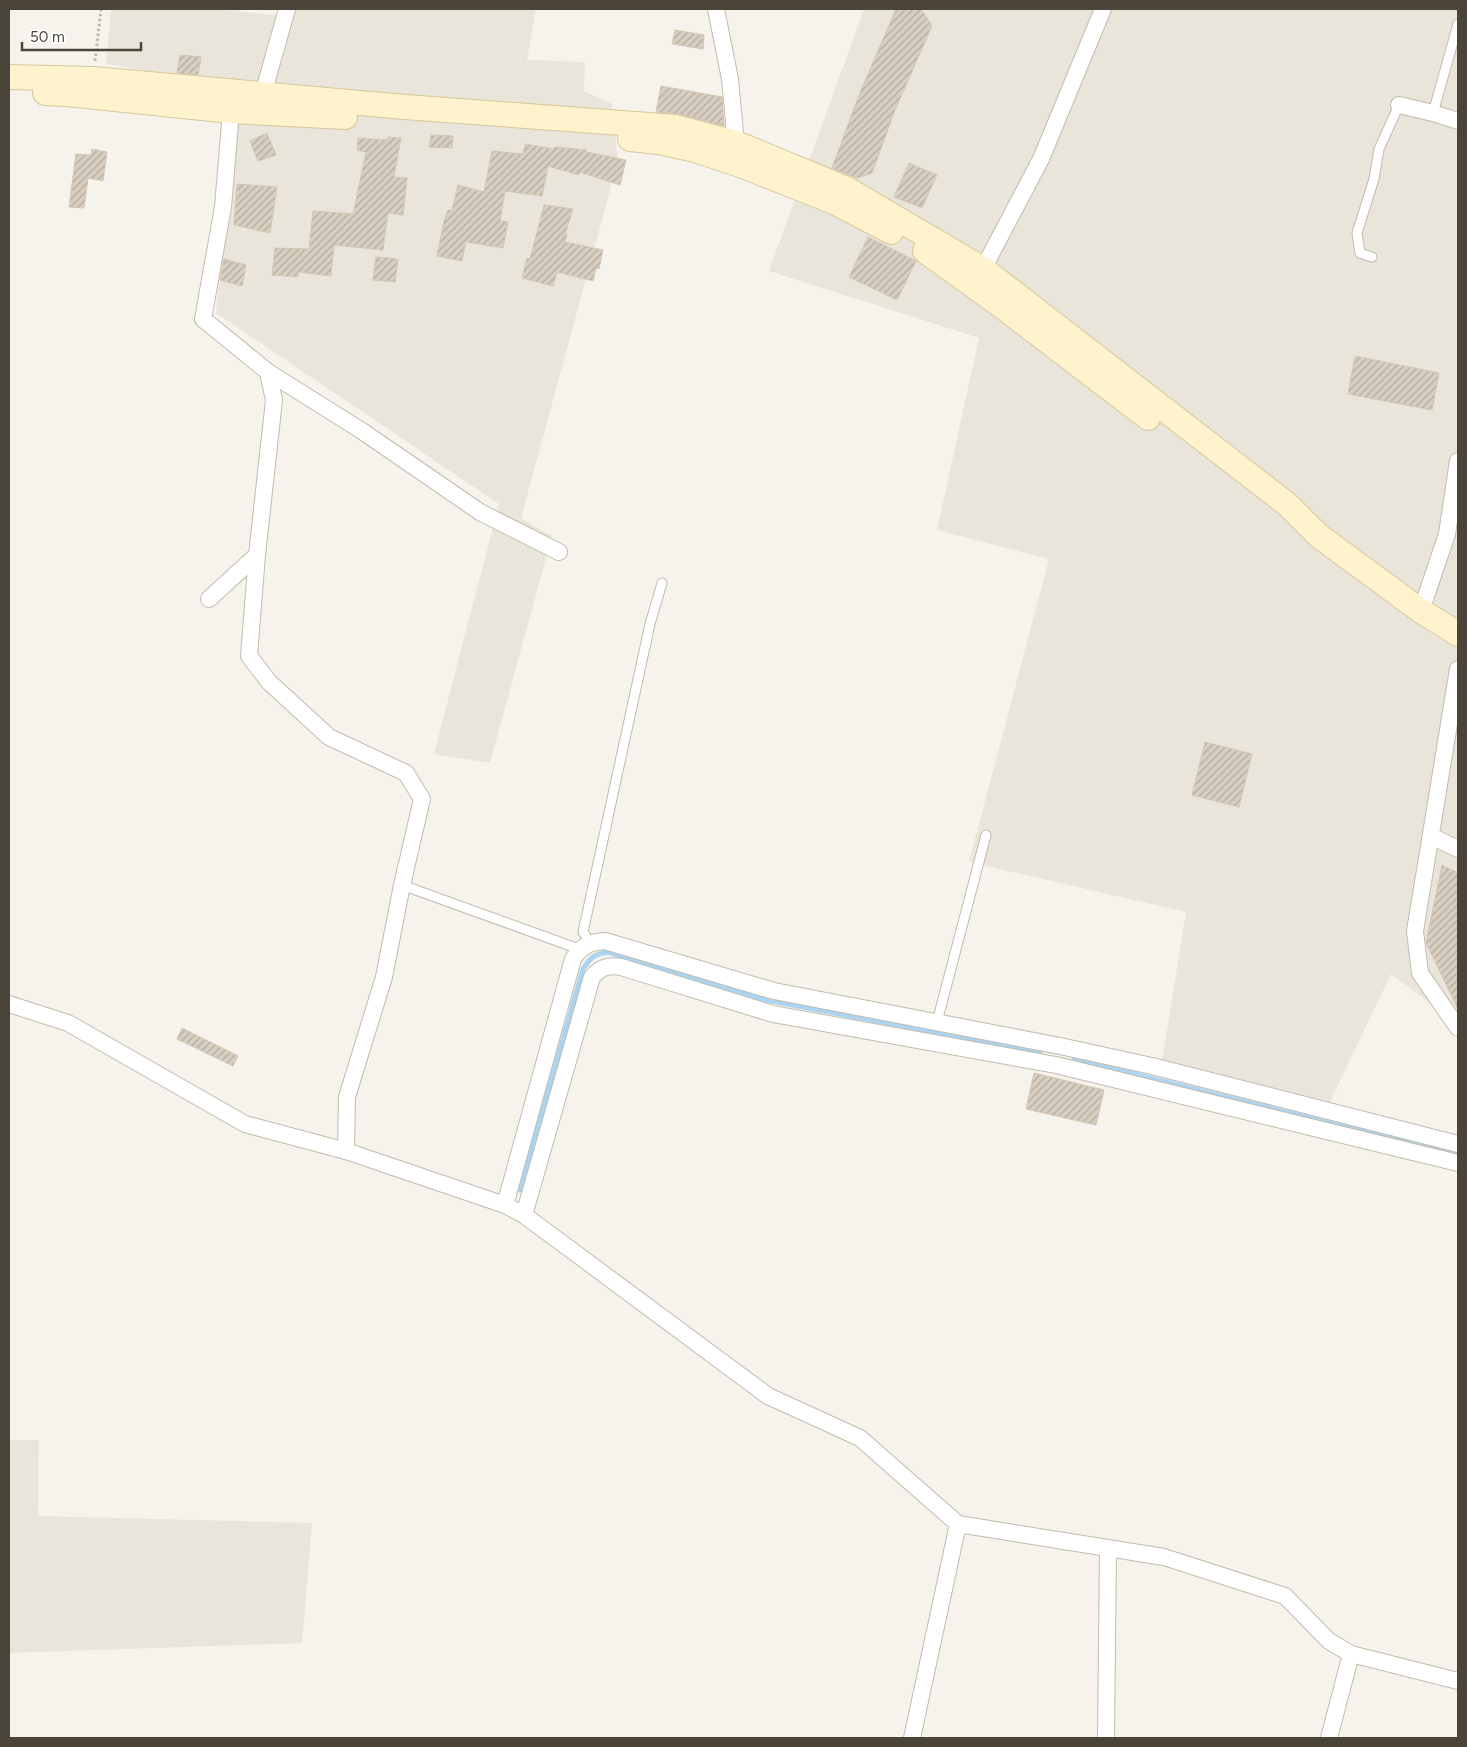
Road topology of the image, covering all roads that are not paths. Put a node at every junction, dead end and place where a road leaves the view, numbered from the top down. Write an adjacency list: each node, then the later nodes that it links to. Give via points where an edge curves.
1 (288, 9): 7 (street)
2 (716, 9): 12 (street, via 730,79)
3 (1103, 9): 14 (street, via 1041,159)
4 (1458, 24): 10 (lane)
5 (9, 77): 7 (main road, via 93,79)
6 (9, 92): 9 (main road, via 67,94)
7 (263, 94): 12 (main road, via 676,127)
8 (1399, 105): 10 (street); 13 (lane, via 1379,149 1374,179 1357,233 1360,253)
9 (231, 111): 15 (street, via 223,207 204,319); 17 (main road, via 518,128 659,142 743,166 834,202 919,246 1284,521)
10 (1433, 113): 11 (street)
11 (1458, 121)
12 (736, 143): 14 (main road, via 848,189)
13 (1372, 257)
14 (983, 269): 17 (main road, via 1288,505)
15 (268, 372): 18 (street, via 362,431 480,512); 19 (street, via 274,400)
16 (1458, 461): 22 (street, via 1448,534)
17 (1319, 536): 22 (main road)
18 (559, 552)
19 (257, 555): 21 (street); 28 (street, via 249,656 269,682 329,737 406,773 422,799)
20 (662, 583): 29 (lane, via 650,624 583,932)
21 (209, 599)
22 (1420, 611): 23 (main road)
23 (1458, 634)
24 (1458, 669): 26 (street)
25 (986, 835): 31 (lane)
26 (1431, 836): 27 (street); 32 (street, via 1415,931 1420,973)
27 (1458, 849)
28 (402, 885): 29 (lane); 36 (street, via 384,977 347,1097)
29 (585, 946): 31 (street, via 605,941 774,991); 38 (street, via 574,959)
30 (9, 1004): 36 (street, via 68,1023 245,1124)
31 (937, 1022): 33 (street)
32 (1458, 1028)
33 (1060, 1046): 34 (street); 35 (street, via 1152,1066)
34 (1056, 1065): 37 (street); 39 (street, via 773,1014 610,965 599,969 592,977)
35 (1458, 1144)
36 (346, 1150): 38 (street)
37 (1458, 1163)
38 (505, 1205): 39 (street)
39 (524, 1215): 40 (street, via 768,1396 860,1438)
40 (958, 1524): 41 (street); 44 (street)
41 (1108, 1548): 42 (street, via 1164,1557 1285,1596 1329,1641); 45 (street)
42 (1351, 1654): 43 (street); 46 (street)
43 (1458, 1681)
44 (912, 1738)
45 (1106, 1738)
46 (1329, 1738)

